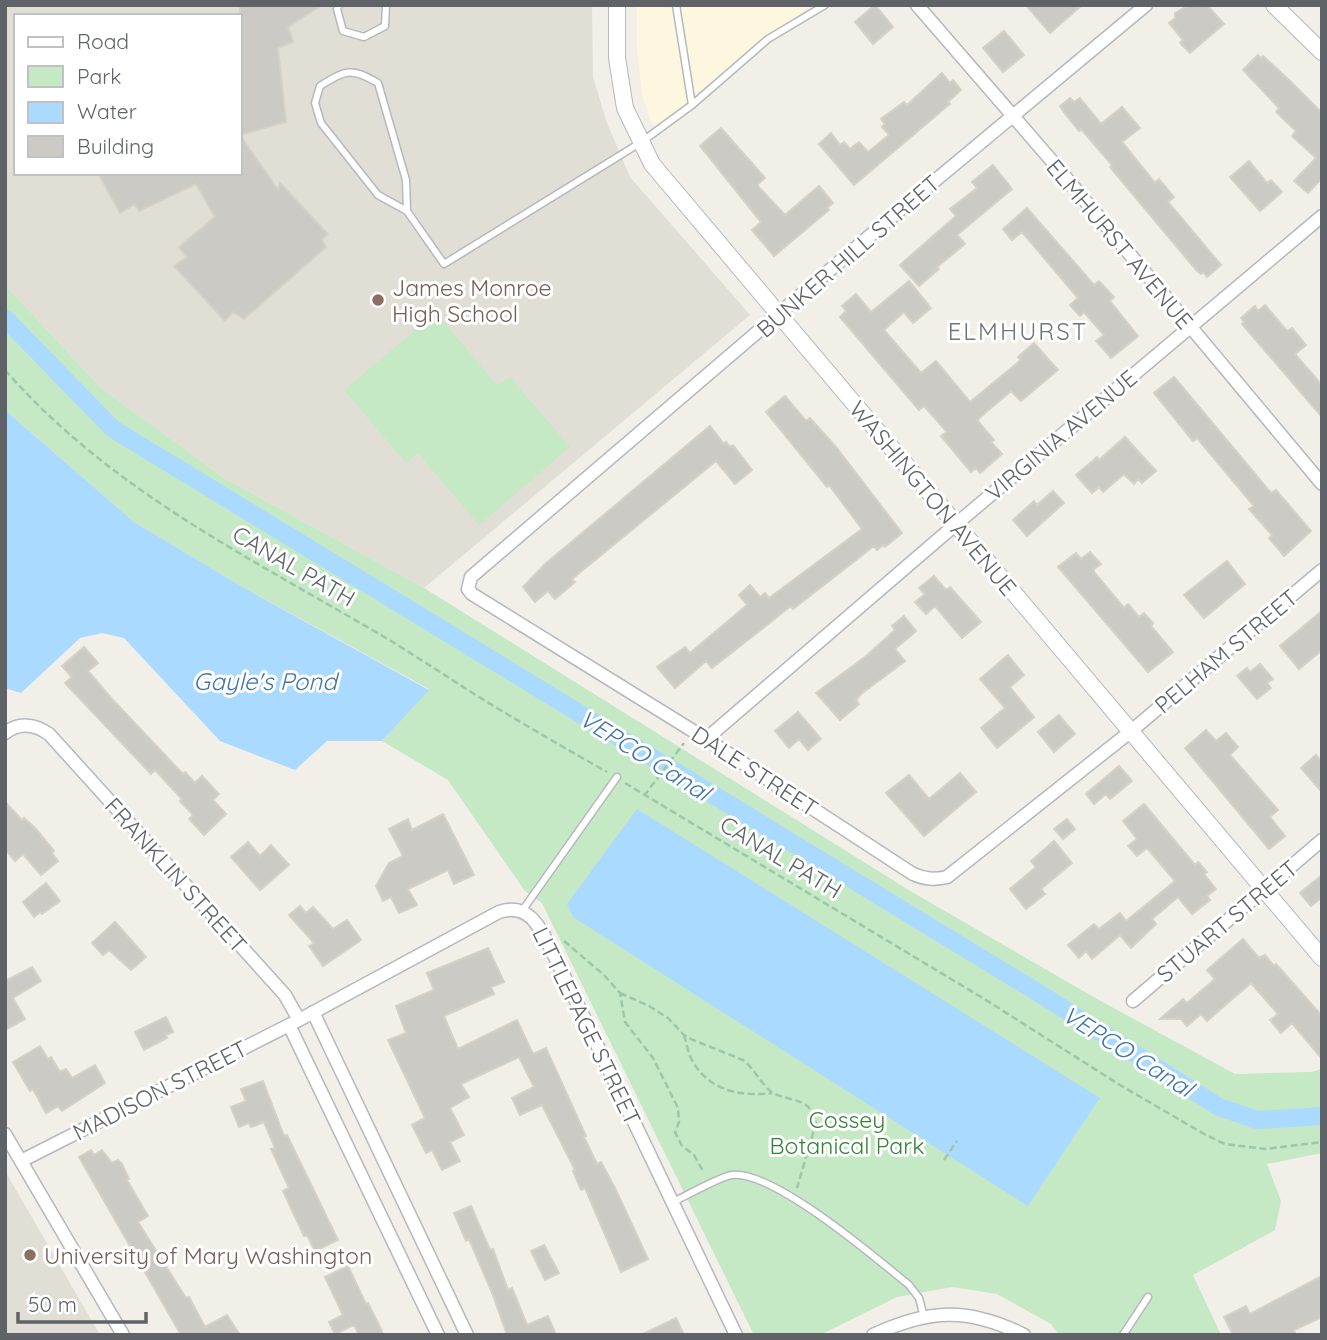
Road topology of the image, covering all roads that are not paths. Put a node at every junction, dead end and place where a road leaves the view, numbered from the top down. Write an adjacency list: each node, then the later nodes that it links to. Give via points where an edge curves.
1 (339, 5): 2 (lane, via 343,31 364,37 385,26)
2 (386, 5)
3 (617, 5): 12 (street, WASHINGTON AVENUE, via 619,81)
4 (676, 5): 10 (lane)
5 (825, 5): 10 (lane, via 768,39)
6 (917, 5): 11 (street, ELMHURST AVENUE)
7 (1146, 5): 11 (street, BUNKER HILL STREET)
8 (1274, 5): 9 (street)
9 (1322, 52)
10 (692, 105): 12 (lane)
11 (1013, 117): 15 (street, BUNKER HILL STREET); 16 (street, ELMHURST AVENUE)
12 (640, 143): 13 (lane, via 444,264); 15 (street, WASHINGTON AVENUE, via 652,164)
13 (407, 211): 13 (lane, via 406,180 378,83 359,72 339,74 320,86 315,103 321,123 378,195)
14 (1322, 216): 16 (street, VIRGINIA AVENUE)
15 (778, 316): 18 (street, BUNKER HILL STREET); 19 (street, WASHINGTON AVENUE)
16 (1189, 328): 17 (street, ELMHURST AVENUE); 19 (street, VIRGINIA AVENUE)
17 (1322, 484)
18 (551, 509): 23 (street, DALE STREET, via 471,577 471,594)
19 (955, 525): 21 (street, WASHINGTON AVENUE); 23 (street, VIRGINIA AVENUE)
20 (1322, 569): 21 (street, PELHAM STREET)
21 (1130, 732): 23 (street, DALE STREET, via 947,877 935,880 913,874); 26 (street, WASHINGTON AVENUE)
22 (5, 733): 31 (street, FRANKLIN STREET, via 32,726 49,734 285,995)
23 (706, 738)
24 (617, 777): 27 (lane)
25 (1322, 841): 26 (street, STUART STREET)
26 (1264, 889): 28 (street, WASHINGTON AVENUE); 29 (street, STUART STREET)
27 (522, 911): 30 (street, LITTLEPAGE STREET, via 499,912); 34 (street, LITTLEPAGE STREET, via 536,921 544,936)
28 (1322, 958)
29 (1133, 1001)
30 (313, 1012): 31 (street, LITTLEPAGE STREET); 39 (street)
31 (294, 1022): 33 (street, MADISON STREET); 38 (street, FRANKLIN STREET)
32 (5, 1134): 33 (street)
33 (21, 1161): 37 (street)
34 (673, 1202): 36 (lane, via 732,1175 768,1184 828,1221 909,1285 919,1298); 40 (street, LITTLEPAGE STREET)
35 (1148, 1297): 43 (lane)
36 (924, 1317): 41 (street); 42 (street, via 982,1318)
37 (119, 1333)
38 (438, 1335)
39 (467, 1335)
40 (736, 1335)
41 (873, 1335)
42 (1024, 1335)
43 (1123, 1335)

